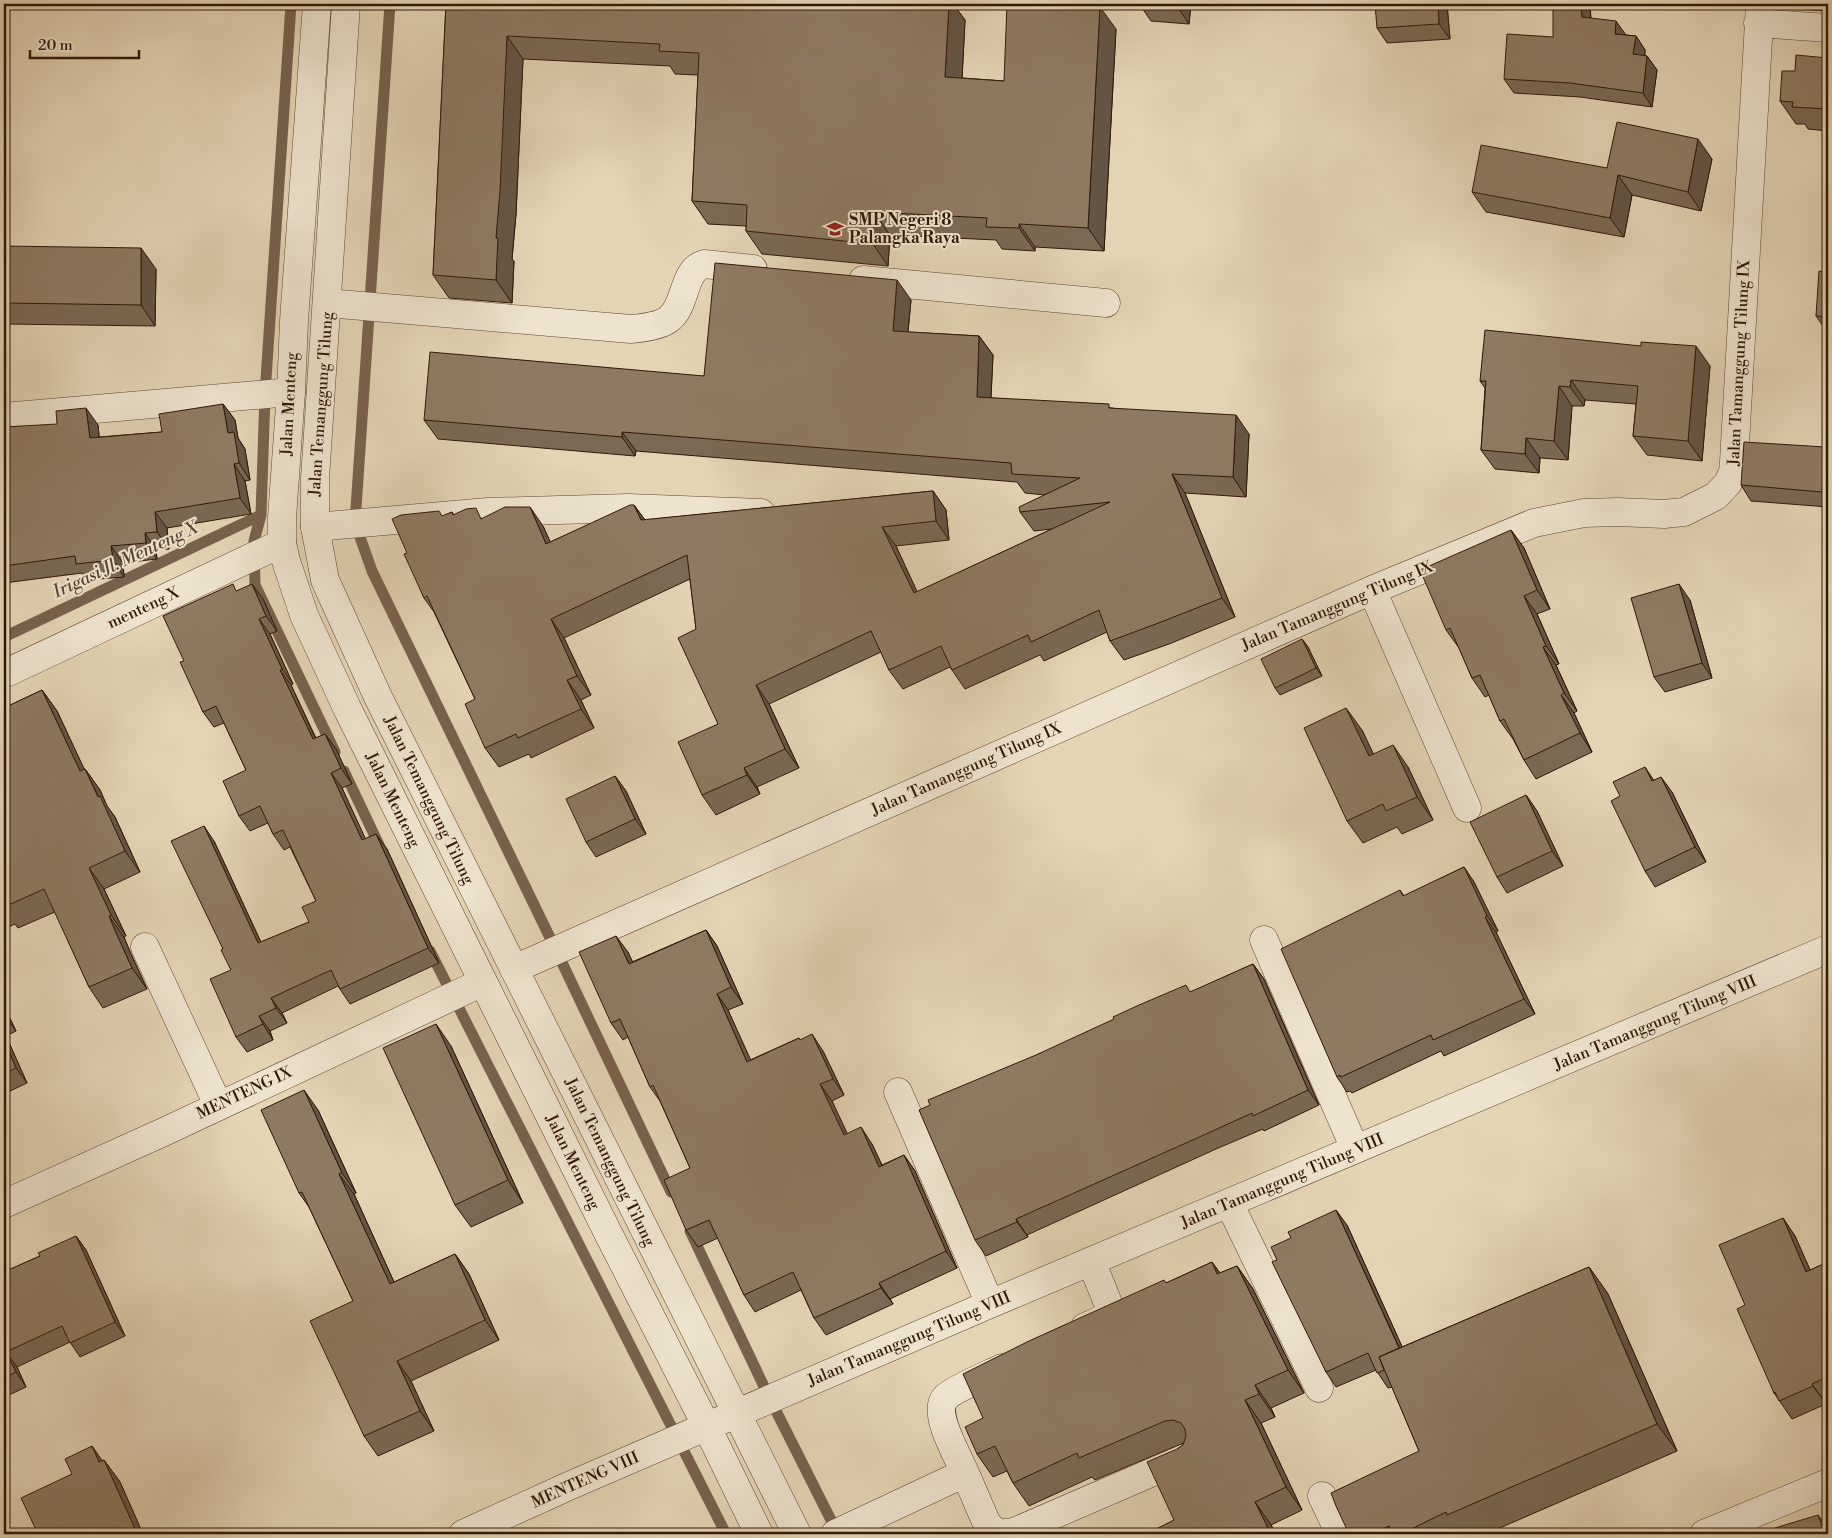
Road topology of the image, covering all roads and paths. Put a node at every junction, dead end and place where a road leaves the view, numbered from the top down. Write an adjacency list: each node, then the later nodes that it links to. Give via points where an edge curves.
1 (318, 4): 9 (street, Jalan Menteng)
2 (346, 4): 7 (street, Jalan Temanggung Tilung)
3 (1759, 14): 4 (street); 14 (street, Jalan Tamanggung Tilung IX, via 1734,462 1728,483 1716,496 1684,512 1584,513 1534,523)
4 (1828, 28)
5 (779, 272): 7 (street, via 704,264 692,272 680,304 670,318 631,329)
6 (838, 277): 8 (street)
7 (327, 303): 12 (street, Jalan Temanggung Tilung, via 318,416)
8 (1106, 303)
9 (291, 392): 10 (street); 13 (street, Jalan Menteng)
10 (4, 417)
11 (761, 513): 12 (street, via 628,508 488,512)
12 (315, 528): 20 (street, Jalan Temanggung Tilung, via 325,580 334,603)
13 (282, 542): 15 (street, menteng X); 21 (street, Jalan Menteng, via 292,584 321,652)
14 (1372, 590): 16 (street); 20 (street, Jalan Tamanggung Tilung IX)
15 (4, 674)
16 (1467, 808)
17 (1264, 940): 24 (street)
18 (144, 948): 23 (street)
19 (1828, 949): 24 (street, Jalan Tamanggung Tilung VIII)
20 (514, 969): 32 (street, Jalan Temanggung Tilung)
21 (483, 982): 23 (street, MENTENG IX); 33 (street, Jalan Menteng)
22 (898, 1092): 28 (street)
23 (218, 1105): 26 (street, MENTENG IX)
24 (1355, 1149): 25 (street, Jalan Tamanggung Tilung VIII)
25 (1229, 1203): 27 (street, Jalan Tamanggung Tilung VIII); 31 (street)
26 (4, 1204)
27 (1091, 1261): 28 (street, Jalan Tamanggung Tilung VIII); 29 (street, via 1109,1312 1101,1320)
28 (990, 1304): 32 (street, Jalan Tamanggung Tilung VIII)
29 (1067, 1336)
30 (1024, 1357): 35 (street, via 944,1399 942,1422)
31 (1319, 1388)
32 (736, 1413): 33 (street, Jalan Tamanggung Tilung VIII); 41 (street, Jalan Temanggung Tilung)
33 (707, 1427): 39 (street, MENTENG VIII); 40 (street, Jalan Menteng)
34 (1187, 1458): 35 (street, via 1006,1534 998,1534 987,1524)
35 (965, 1473): 42 (street)
36 (1828, 1483): 38 (street)
37 (1322, 1496): 43 (street)
38 (1719, 1531)
39 (462, 1534)
40 (759, 1534)
41 (797, 1534)
42 (835, 1534)
43 (1340, 1534)

